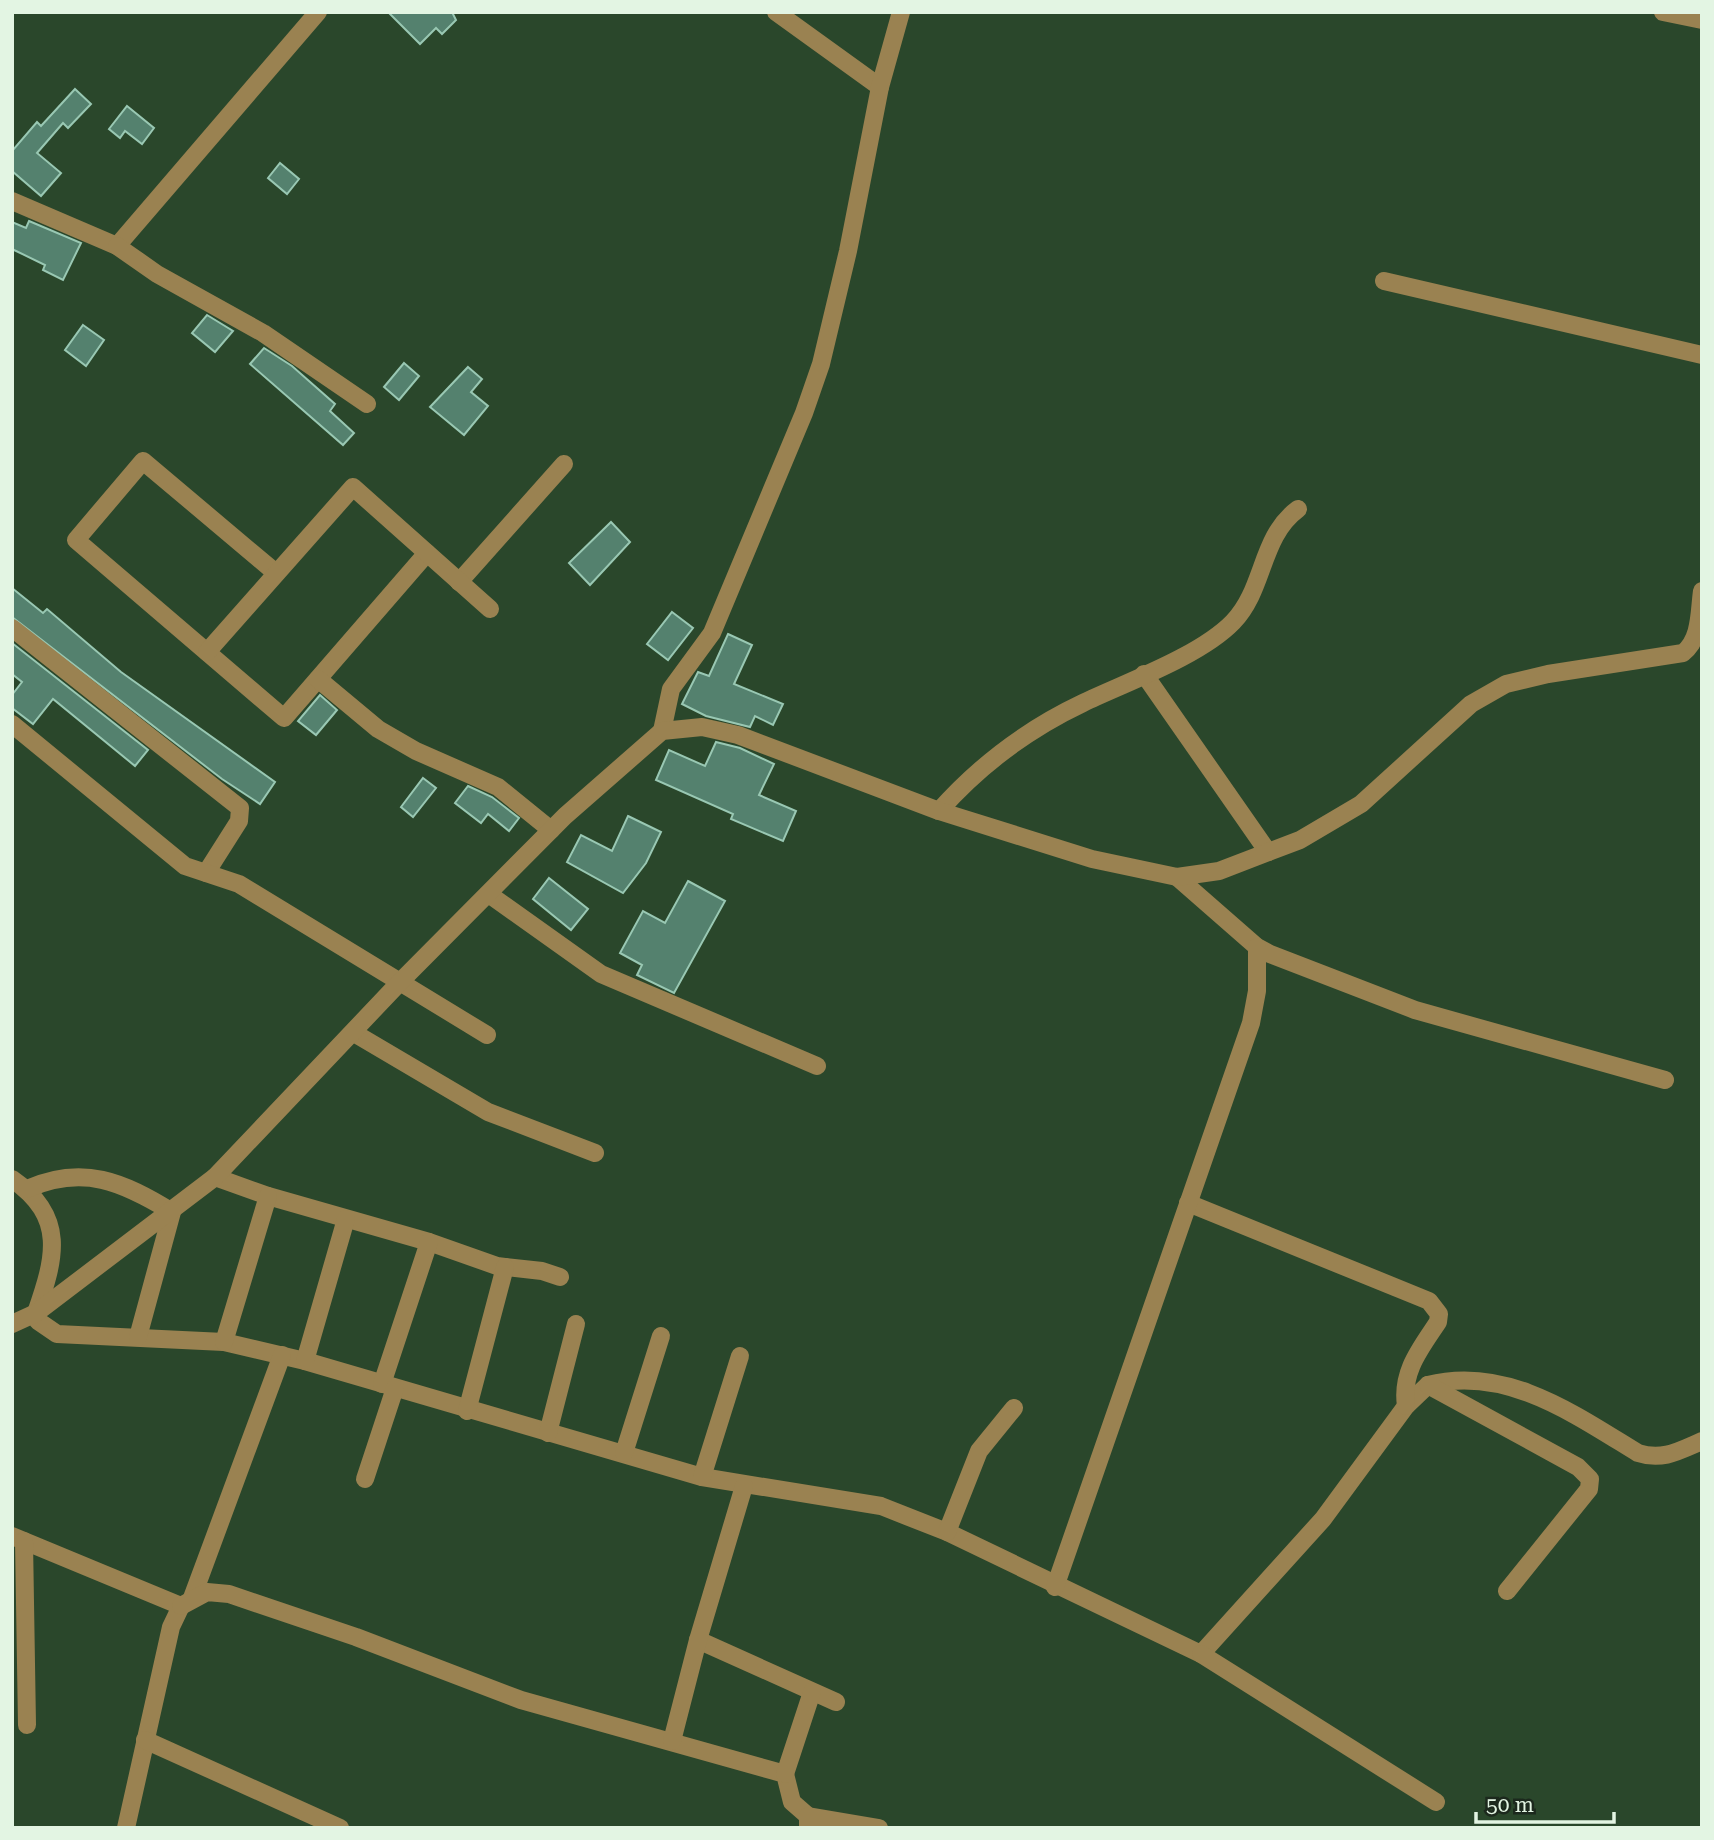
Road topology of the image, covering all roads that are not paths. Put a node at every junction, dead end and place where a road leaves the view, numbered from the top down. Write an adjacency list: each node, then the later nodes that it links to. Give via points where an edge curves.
1 (318, 12): 8 (street)
2 (776, 12): 6 (street)
3 (901, 12): 6 (street)
4 (1663, 12): 5 (street)
5 (1702, 20)
6 (880, 87): 25 (street, via 848,251 804,414 712,633 671,689)
7 (12, 201): 8 (street)
8 (117, 246): 11 (street, via 156,274 263,332)
9 (1384, 281): 10 (street)
10 (1702, 355)
11 (367, 404)
12 (564, 464): 16 (street)
13 (1298, 509): 22 (street, via 1277,530 1248,600 1233,622 1206,643)
14 (427, 553): 15 (street, via 353,487); 16 (street); 23 (street)
15 (275, 573): 21 (street); 21 (street, via 143,461 76,540)
16 (459, 582): 18 (street)
17 (1702, 591): 20 (street)
18 (490, 609)
19 (12, 628): 29 (street, via 240,808 239,821)
20 (1696, 649): 28 (street, via 1506,684 1471,704 1362,804 1300,840)
21 (207, 652): 23 (street, via 284,718)
22 (1144, 674): 26 (street, via 1079,705 987,761); 28 (street)
23 (318, 679): 27 (street, via 378,729 498,787)
24 (12, 724): 29 (street, via 185,866)
25 (662, 730): 26 (street, via 702,727 738,735); 27 (street)
26 (939, 811): 30 (street, via 1092,859)
27 (551, 830): 31 (street)
28 (1268, 852): 30 (street, via 1219,871)
29 (206, 873): 33 (street, via 239,884)
30 (1177, 877): 32 (street)
31 (490, 895): 33 (street); 36 (street, via 601,974)
32 (1257, 947): 37 (street, via 1403,1006); 42 (street, via 1253,1014)
33 (399, 983): 34 (street); 35 (street)
34 (354, 1033): 38 (street, via 488,1112); 39 (street)
35 (487, 1035)
36 (817, 1066)
37 (1665, 1080)
38 (595, 1153)
39 (215, 1177): 41 (street); 43 (street)
40 (20, 1184): 43 (street, via 70,1175 102,1180 126,1187); 48 (street, via 45,1209 52,1232 51,1263)
41 (268, 1196): 44 (street); 53 (street)
42 (1188, 1203): 59 (street, via 1429,1301 1439,1314 1438,1322 1408,1371); 70 (street)
43 (172, 1212): 48 (street); 52 (street)
44 (346, 1219): 45 (street); 56 (street)
45 (429, 1242): 46 (street); 58 (street)
46 (505, 1267): 47 (street); 61 (street)
47 (560, 1277)
48 (36, 1313): 49 (street); 52 (street, via 38,1321 57,1334)
49 (12, 1324)
50 (576, 1324): 62 (street)
51 (661, 1336): 64 (street)
52 (138, 1337): 53 (street)
53 (224, 1342): 54 (street)
54 (282, 1355): 56 (street); 72 (street)
55 (740, 1356): 65 (street)
56 (305, 1361): 58 (street)
57 (1428, 1385): 59 (street); 63 (street, via 1486,1382 1529,1392 1651,1457 1669,1456); 71 (street, via 1578,1467 1590,1479 1589,1489)
58 (388, 1386): 61 (street); 66 (street)
59 (1406, 1406): 74 (street, via 1324,1519)
60 (1014, 1408): 68 (street, via 979,1451)
61 (467, 1411): 62 (street)
62 (548, 1433): 64 (street)
63 (1702, 1441)
64 (624, 1453): 65 (street)
65 (702, 1477): 67 (street)
66 (365, 1479)
67 (744, 1486): 68 (street, via 851,1499); 73 (street)
68 (947, 1532): 70 (street)
69 (18, 1539): 72 (street); 77 (street)
70 (1055, 1587): 74 (street)
71 (1507, 1591)
72 (186, 1602): 78 (street, via 171,1627); 79 (street, via 218,1591 229,1594 521,1700)
73 (698, 1640): 75 (street); 79 (street)
74 (1201, 1654): 81 (street)
75 (812, 1692): 76 (street); 80 (street)
76 (836, 1702)
77 (27, 1726)
78 (145, 1740): 83 (street); 84 (street)
79 (672, 1741): 80 (street)
80 (785, 1774): 82 (street, via 792,1802)
81 (1436, 1802)
82 (808, 1822): 85 (street)
83 (126, 1828)
84 (340, 1828)
85 (879, 1828)

